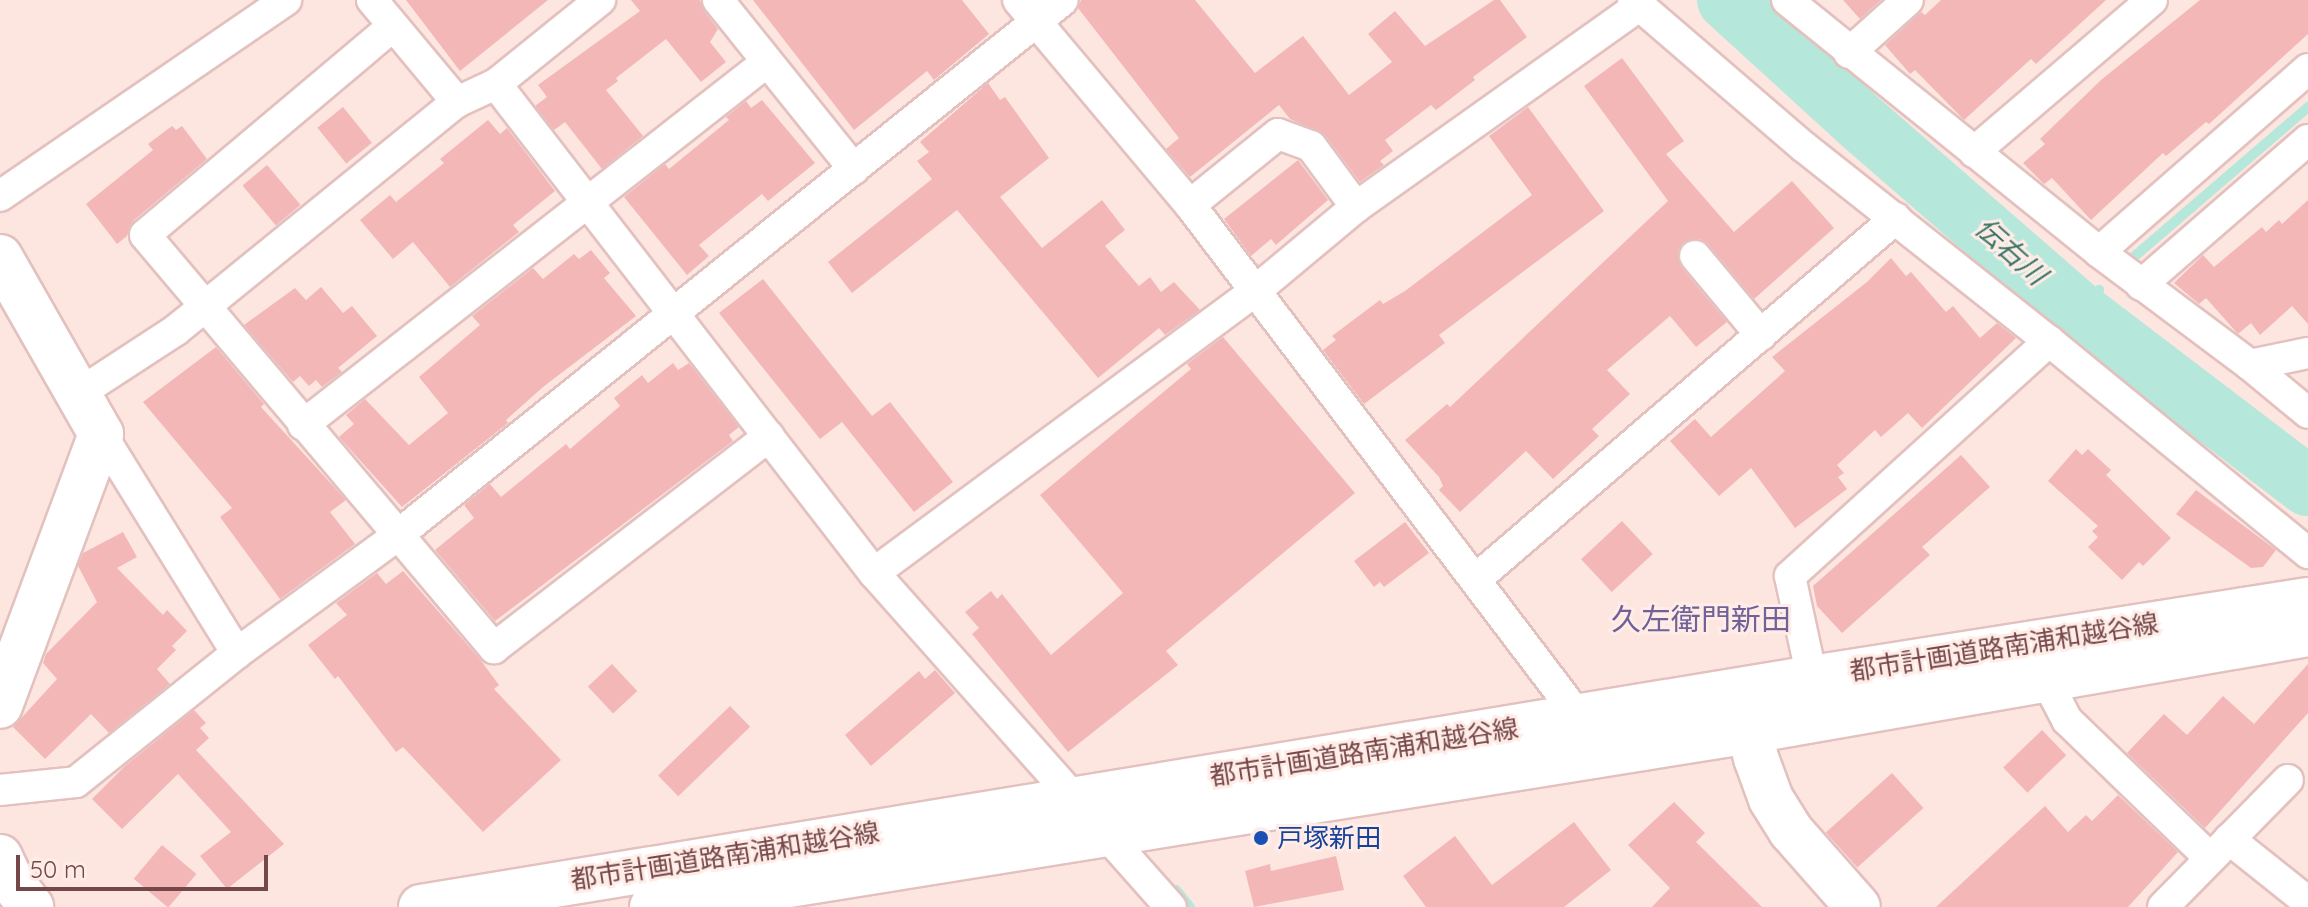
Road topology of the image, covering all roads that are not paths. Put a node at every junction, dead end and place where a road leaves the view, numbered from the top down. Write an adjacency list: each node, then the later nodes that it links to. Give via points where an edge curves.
1 (286, 0): 20 (street)
2 (372, 0): 11 (street)
3 (600, 0): 15 (street)
4 (718, 0): 13 (street)
5 (1063, 0): 10 (street)
6 (1787, 0): 12 (street)
7 (1908, 0): 12 (street)
8 (2152, 0): 18 (street)
9 (1636, 3): 23 (street); 24 (street)
10 (1027, 11): 19 (street); 22 (street)
11 (393, 26): 16 (street); 30 (street, via 145,235)
12 (1849, 53): 18 (street)
13 (767, 62): 19 (street); 21 (street)
14 (2308, 69): 25 (street)
15 (496, 84): 16 (street); 21 (street)
16 (457, 102): 30 (street)
17 (2308, 140): 28 (street)
18 (1974, 152): 25 (street)
19 (854, 169): 31 (street)
20 (0, 196)
21 (586, 201): 31 (street); 38 (street)
22 (1190, 205): 23 (street, via 1278,134 1311,146); 29 (street)
23 (1356, 207): 29 (street)
24 (1896, 218): 32 (street); 33 (street)
25 (2099, 252): 28 (street)
26 (1695, 256): 32 (street)
27 (0, 257): 36 (street)
28 (2141, 285): 35 (street)
29 (1254, 292): 43 (street); 44 (street)
30 (207, 306): 36 (street); 38 (street)
31 (675, 313): 40 (street); 41 (street)
32 (1761, 335): 44 (street)
33 (2049, 341): 42 (street); 49 (street, via 1790,576)
34 (2308, 353): 35 (street)
35 (2250, 365): 37 (street)
36 (78, 394): 39 (street)
37 (2308, 413)
38 (303, 425): 41 (street)
39 (101, 434): 47 (street); 50 (street)
40 (769, 436): 41 (street, via 494,648); 43 (street)
41 (398, 535): 47 (street)
42 (2308, 553)
43 (874, 573): 55 (street)
44 (1475, 580): 52 (street)
45 (2308, 600): 48 (street, 都市計画道路南浦和越谷線)
46 (2308, 634): 48 (street, 都市計画道路南浦和越谷線)
47 (237, 653): 54 (street, via 76,782)
48 (2037, 660): 49 (street, 都市計画道路南浦和越谷線); 51 (street, 都市計画道路南浦和越谷線); 57 (street, via 2067,720)
49 (1812, 678): 51 (street, 都市計画道路南浦和越谷線)
50 (0, 706)
51 (1745, 711): 52 (street, 都市計画道路南浦和越谷線); 56 (street, 都市計画道路南浦和越谷線); 64 (street, via 1771,799 1791,831)
52 (1579, 717): 55 (street, 都市計画道路南浦和越谷線)
53 (2288, 780): 57 (street)
54 (0, 790)
55 (1072, 798): 56 (street); 61 (street, 都市計画道路南浦和越谷線)
56 (1104, 833): 62 (street, 都市計画道路南浦和越谷線); 63 (street)
57 (2219, 848): 59 (street); 65 (street)
58 (0, 857): 60 (street)
59 (2308, 902)
60 (31, 907)
61 (421, 907)
62 (652, 907)
63 (1171, 907)
64 (1858, 907)
65 (2163, 907)

